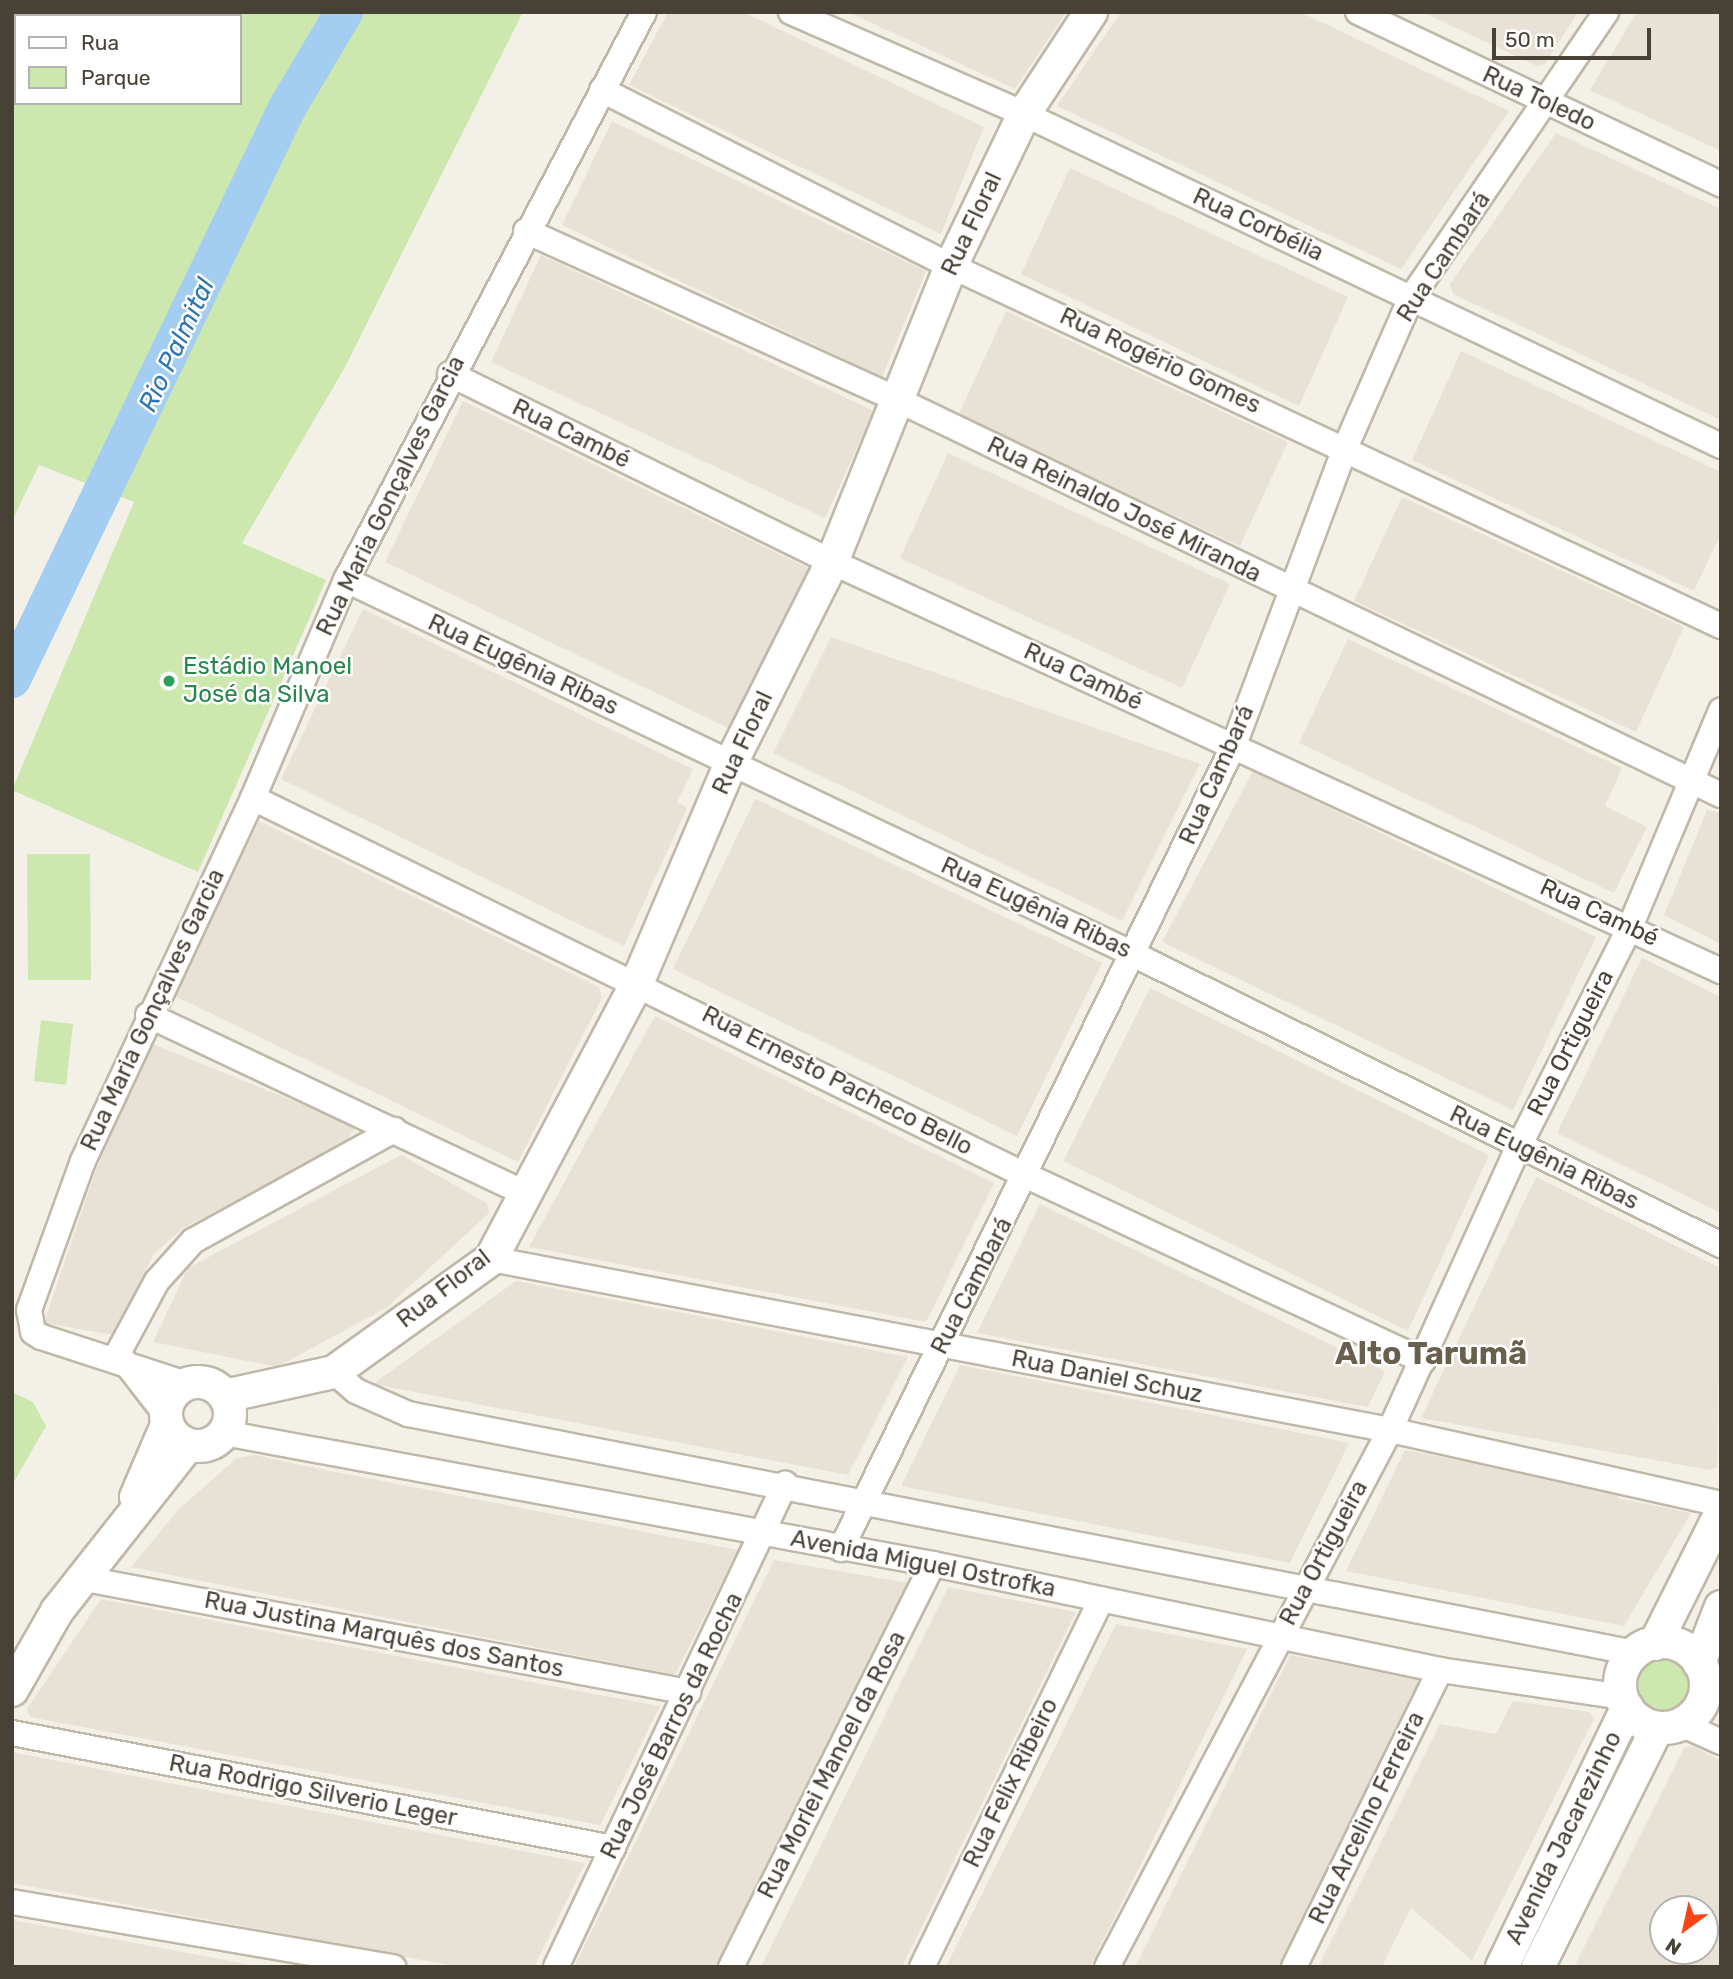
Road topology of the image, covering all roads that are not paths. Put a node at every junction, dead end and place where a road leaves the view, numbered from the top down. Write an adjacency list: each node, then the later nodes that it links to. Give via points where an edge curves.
1 (644, 12): 6 (street, Rua Maria Gonçalves Garcia)
2 (792, 12): 8 (street, Rua Corbélia)
3 (1091, 12): 8 (street, Rua Floral)
4 (1358, 12): 7 (street, Rua Toledo)
5 (1606, 12): 7 (street, Rua Cambará)
6 (602, 90): 10 (street, Rua Maria Gonçalves Garcia); 11 (street, Rua Rogério Gomes)
7 (1548, 103): 9 (street, Rua Toledo); 12 (street, Rua Cambará)
8 (1024, 114): 11 (street, Rua Floral); 12 (street, Rua Corbélia)
9 (1721, 184)
10 (526, 230): 13 (street, Rua Maria Gonçalves Garcia); 14 (street, Rua Reinaldo José Miranda)
11 (951, 266): 14 (street, Rua Floral); 15 (street, Rua Rogério Gomes)
12 (1411, 298): 15 (street, Rua Cambará); 16 (street, Rua Corbélia)
13 (450, 374): 17 (street, Rua Cambé); 18 (street, Rua Maria Gonçalves Garcia)
14 (898, 400): 17 (street, Rua Floral); 19 (street, Rua Reinaldo José Miranda)
15 (1346, 446): 19 (street, Rua Cambará); 20 (street, Rua Rogério Gomes)
16 (1721, 446)
17 (832, 562): 22 (street, Rua Cambé); 23 (street, Rua Floral)
18 (346, 580): 23 (street, Rua Eugênia Ribas); 26 (street, Rua Maria Gonçalves Garcia)
19 (1290, 591): 22 (street, Rua Cambará); 24 (street, Rua Reinaldo José Miranda)
20 (1721, 626)
21 (1721, 710): 24 (street, Rua Ortigueira)
22 (1234, 746): 27 (street, Rua Cambé); 28 (street, Rua Cambará)
23 (731, 763): 28 (street, Rua Eugênia Ribas); 30 (street, Rua Floral)
24 (1692, 781): 25 (street, Rua Reinaldo José Miranda); 27 (street, Rua Ortigueira)
25 (1721, 795)
26 (253, 798): 30 (street, Rua Ernesto Pacheco Bello); 31 (street, Rua Maria Gonçalves Garcia)
27 (1630, 927): 29 (street, Rua Cambé); 33 (street, Rua Ortigueira)
28 (1135, 955): 33 (street, Rua Eugênia Ribas); 34 (street, Rua Cambará)
29 (1721, 971)
30 (638, 981): 34 (street, Rua Ernesto Pacheco Bello); 35 (street, Rua Floral)
31 (148, 1015): 32 (street); 39 (street, Rua Maria Gonçalves Garcia, via 83,1161 29,1310 33,1332)
32 (394, 1130): 35 (street); 39 (street, via 193,1241 157,1281)
33 (1519, 1146): 36 (street, Rua Eugênia Ribas); 40 (street, Rua Ortigueira)
34 (1027, 1177): 38 (street, Rua Cambará); 40 (street, Rua Ernesto Pacheco Bello)
35 (527, 1194): 37 (street, Rua Floral)
36 (1721, 1245)
37 (491, 1259): 38 (street, Rua Daniel Schuz); 41 (street, Rua Floral)
38 (942, 1346): 45 (street, Rua Daniel Schuz); 47 (street, Rua Cambará)
39 (120, 1359): 42 (street); 44 (street)
40 (1423, 1361): 45 (street, Rua Ortigueira)
41 (334, 1372): 43 (street, Rua Floral, via 293,1384); 46 (street, via 356,1391 408,1414)
42 (186, 1384): 43 (street, via 208,1383); 44 (street, via 171,1396)
43 (225, 1419): 44 (street, via 208,1445); 50 (street, Avenida Miguel Ostrofka)
44 (174, 1428): 53 (street, via 131,1511)
45 (1390, 1430): 48 (street, Rua Daniel Schuz); 54 (street, Rua Ortigueira)
46 (785, 1484): 47 (street); 50 (street, Rua José Barros da Rocha)
47 (866, 1499): 51 (street, Rua Cambará); 54 (street)
48 (1721, 1504)
49 (1721, 1513): 58 (street)
50 (766, 1533): 51 (street, Avenida Miguel Ostrofka); 62 (street, Rua José Barros da Rocha)
51 (841, 1549): 52 (street, Avenida Miguel Ostrofka)
52 (933, 1564): 55 (street, Avenida Miguel Ostrofka); 71 (street, Rua Morlei Manoel da Rosa)
53 (80, 1578): 61 (street); 62 (street, Rua Justina Marquês dos Santos)
54 (1305, 1586): 57 (street, Rua Ortigueira); 58 (street)
55 (1101, 1600): 57 (street, Avenida Miguel Ostrofka); 72 (street, Rua Felix Ribeiro)
56 (1721, 1607): 60 (street)
57 (1281, 1635): 59 (street, Avenida Miguel Ostrofka); 73 (street, Rua Ortigueira)
58 (1645, 1648): 60 (street, via 1680,1647); 63 (street, via 1622,1674)
59 (1440, 1670): 63 (street, Avenida Miguel Ostrofka); 74 (street, Rua Arcelino Ferreira)
60 (1708, 1678): 64 (street, via 1699,1709)
61 (12, 1690)
62 (688, 1692): 67 (street, Rua José Barros da Rocha)
63 (1625, 1703): 64 (street); 75 (street, Avenida Jacarezinho)
64 (1669, 1726): 66 (street); 76 (street, Avenida Jacarezinho)
65 (12, 1733): 67 (street, Rua Rodrigo Silverio Leger)
66 (1721, 1742)
67 (613, 1848): 70 (street, Rua José Barros da Rocha)
68 (12, 1902): 69 (street)
69 (393, 1967)
70 (556, 1967)
71 (731, 1967)
72 (922, 1967)
73 (1107, 1967)
74 (1294, 1967)
75 (1502, 1967)
76 (1538, 1967)

